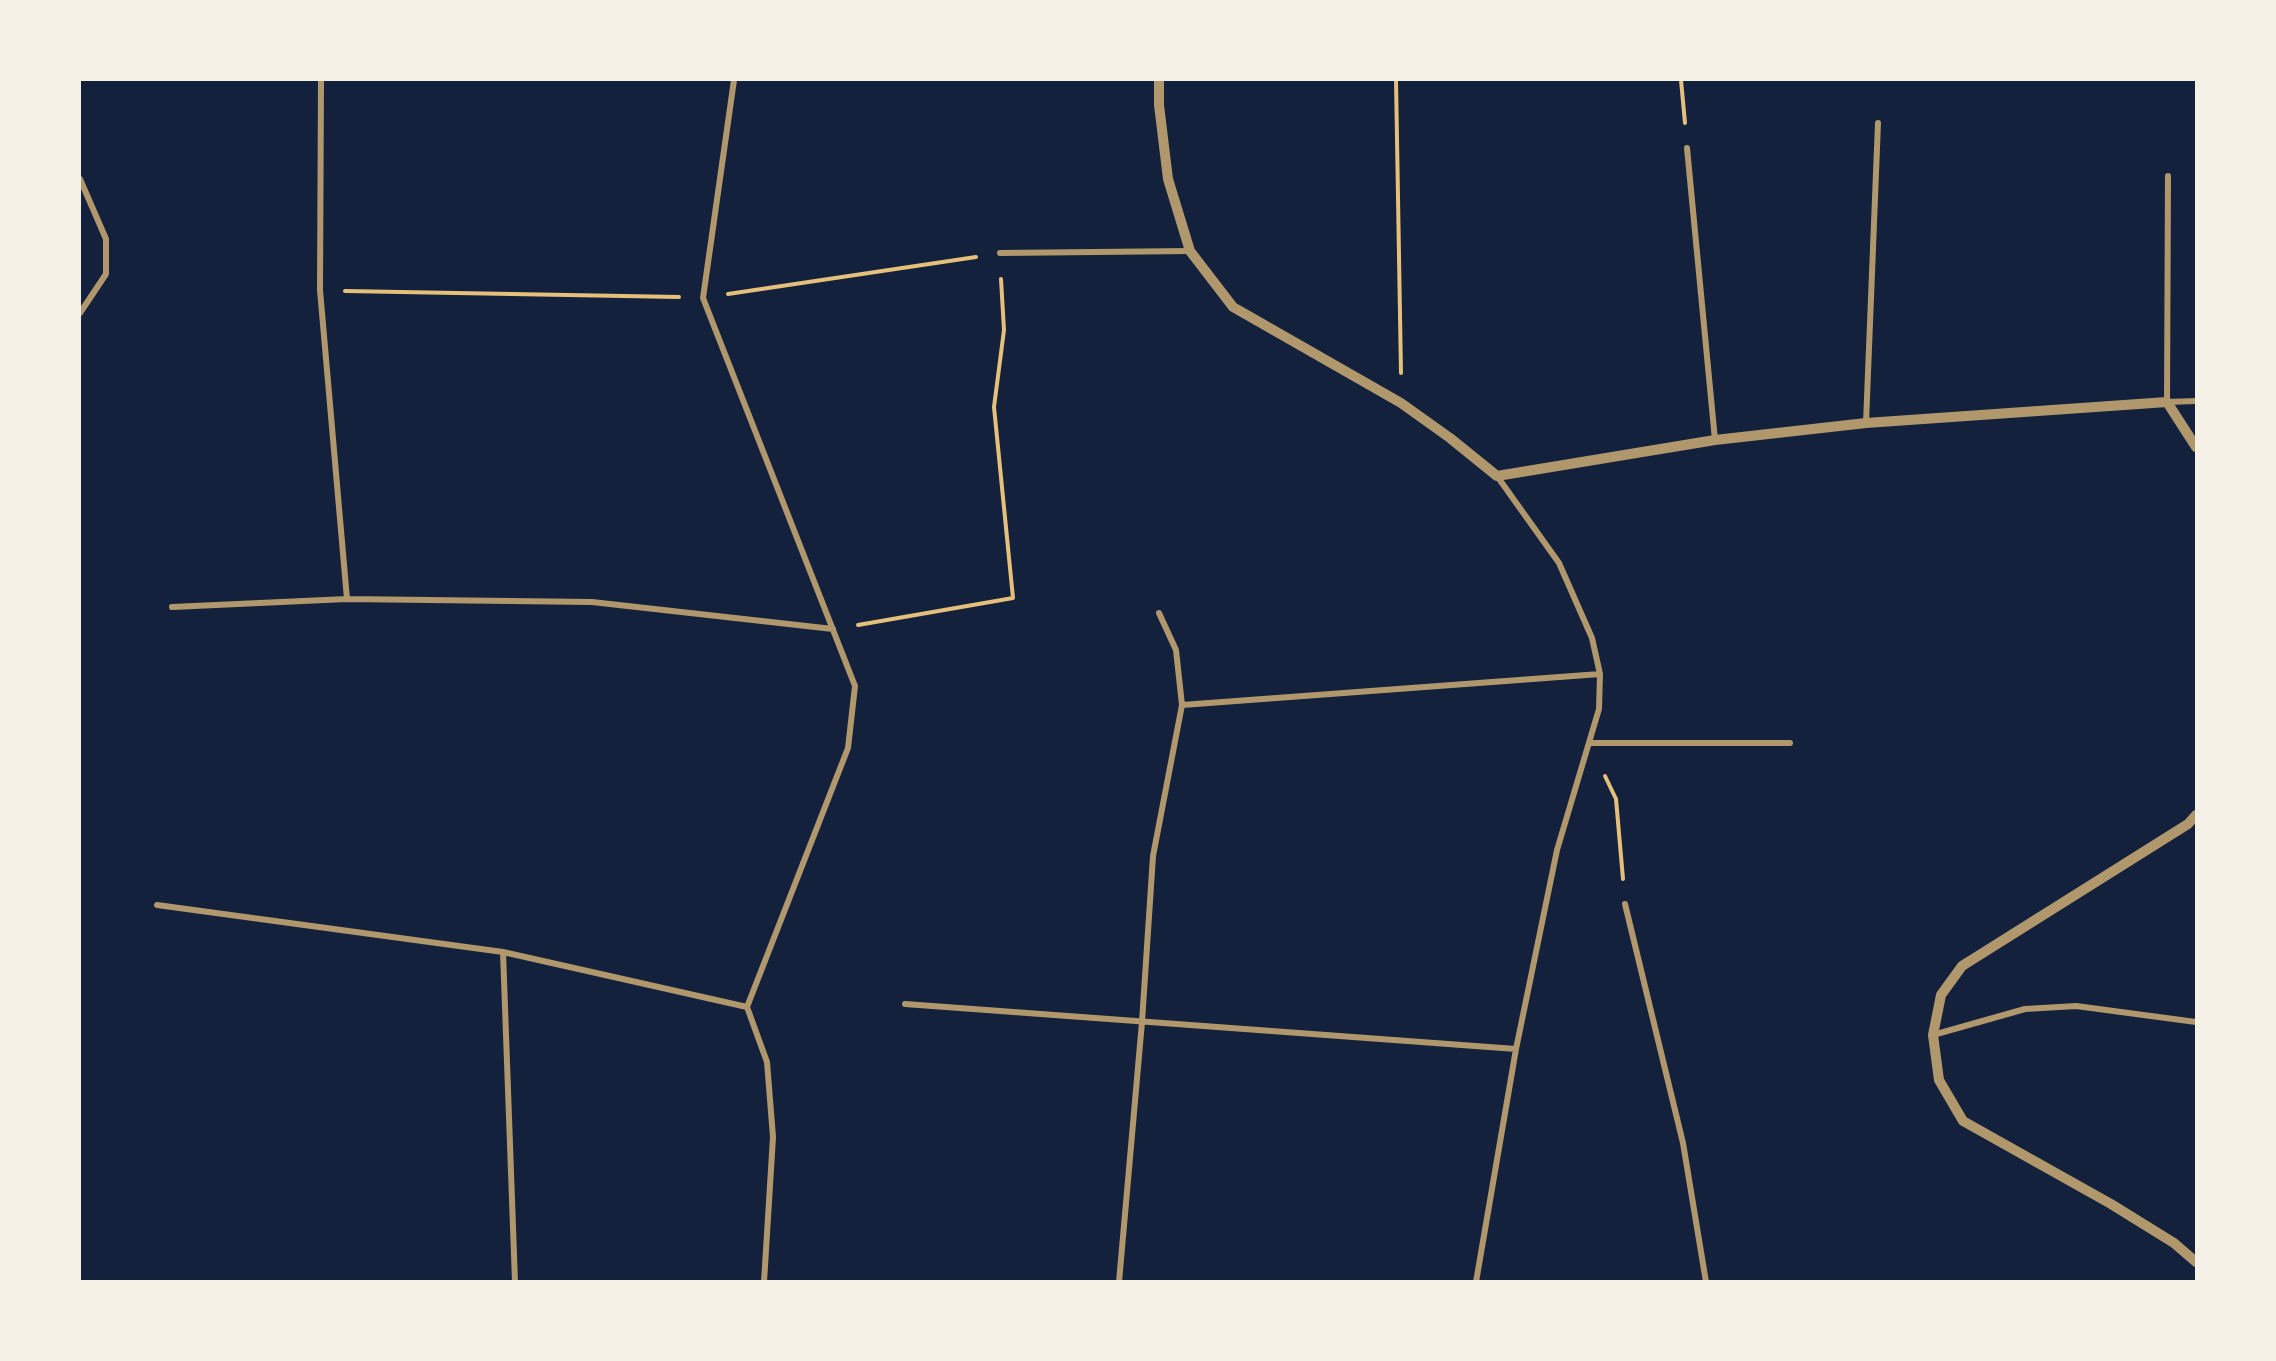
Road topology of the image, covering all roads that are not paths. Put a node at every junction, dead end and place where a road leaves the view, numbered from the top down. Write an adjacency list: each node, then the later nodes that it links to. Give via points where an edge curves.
1 (321, 80): 17 (street, via 320,290)
2 (734, 80): 20 (street, via 703,298)
3 (1159, 80): 8 (street, via 1168,179)
4 (1878, 123): 13 (street)
5 (1687, 148): 14 (street)
6 (2168, 176): 12 (street)
7 (80, 179): 10 (street, via 106,239 106,274)
8 (1190, 251): 9 (street); 16 (street, via 1233,307 1401,403)
9 (1000, 253)
10 (80, 313)
11 (2196, 400): 12 (street)
12 (2167, 402): 13 (street); 15 (street)
13 (1866, 423): 14 (street)
14 (1715, 440): 16 (street)
15 (2196, 447)
16 (1497, 476): 21 (street, via 1559,564 1592,638)
17 (347, 599): 18 (street); 20 (street, via 592,602)
18 (172, 607)
19 (1159, 613): 22 (street, via 1176,650)
20 (833, 630): 30 (street, via 855,686 848,748)
21 (1600, 674): 22 (street); 23 (street, via 1599,710)
22 (1182, 705): 31 (street, via 1153,856)
23 (1589, 743): 24 (street); 34 (street, via 1557,850)
24 (1790, 743)
25 (2196, 814): 33 (street, via 2188,824 1962,966 1941,996)
26 (157, 904): 28 (street)
27 (1625, 904): 40 (street, via 1683,1143)
28 (503, 952): 30 (street); 36 (street)
29 (905, 1004): 31 (street)
30 (747, 1007): 37 (street, via 767,1062 773,1137)
31 (1142, 1022): 34 (street); 38 (street)
32 (2196, 1022): 33 (street, via 2076,1006 2025,1009)
33 (1933, 1035): 35 (street, via 1939,1080 1963,1121 2120,1210 2174,1243)
34 (1516, 1048): 39 (street)
35 (2196, 1262)
36 (515, 1281)
37 (764, 1281)
38 (1119, 1281)
39 (1476, 1281)
40 (1706, 1281)

